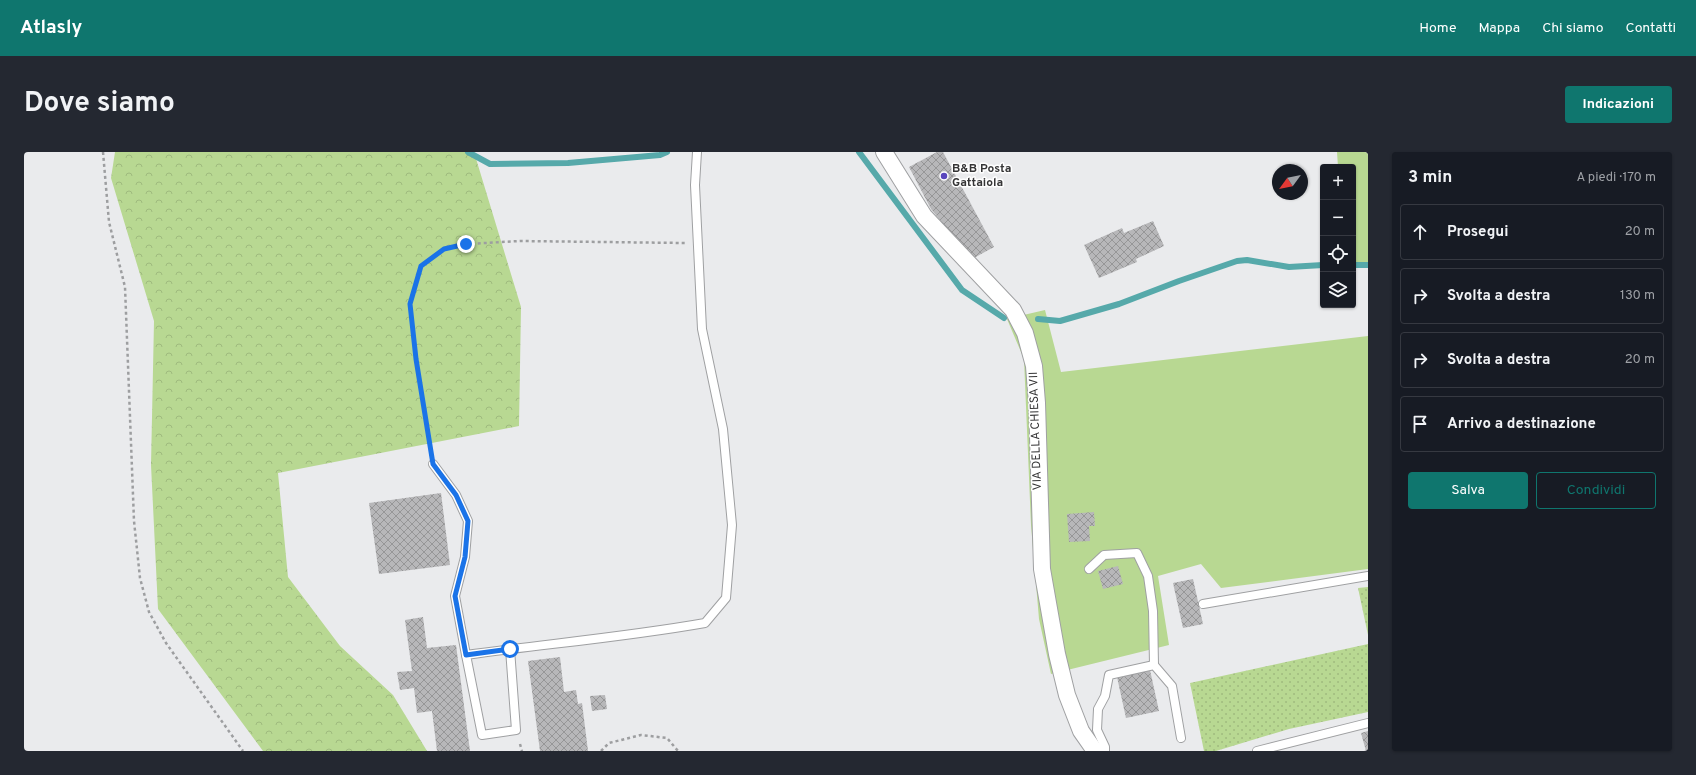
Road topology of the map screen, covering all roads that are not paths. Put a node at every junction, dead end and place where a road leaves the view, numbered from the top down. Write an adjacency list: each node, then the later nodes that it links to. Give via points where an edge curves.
1 (697, 152): 7 (lane, via 695,185 702,329 723,429 732,525 726,598 705,622 658,631)
2 (884, 152): 12 (street, VIA DELLA CHIESA VII, via 924,216 1013,310 1025,333 1034,366 1042,569 1067,695 1081,730)
3 (433, 464): 8 (lane, via 456,495 468,521 465,557 455,596)
4 (1089, 569): 9 (lane, via 1104,555 1137,553 1148,576 1153,611)
5 (1368, 576): 6 (lane)
6 (1204, 604)
7 (510, 649): 8 (lane); 8 (lane, via 516,730 482,735)
8 (466, 655)
9 (1154, 664): 11 (lane, via 1172,686); 13 (lane, via 1109,675 1105,696 1098,709 1097,730 1106,747)
10 (1368, 723): 14 (lane)
11 (1181, 738)
12 (1095, 751)
13 (1105, 751)
14 (1257, 751)

